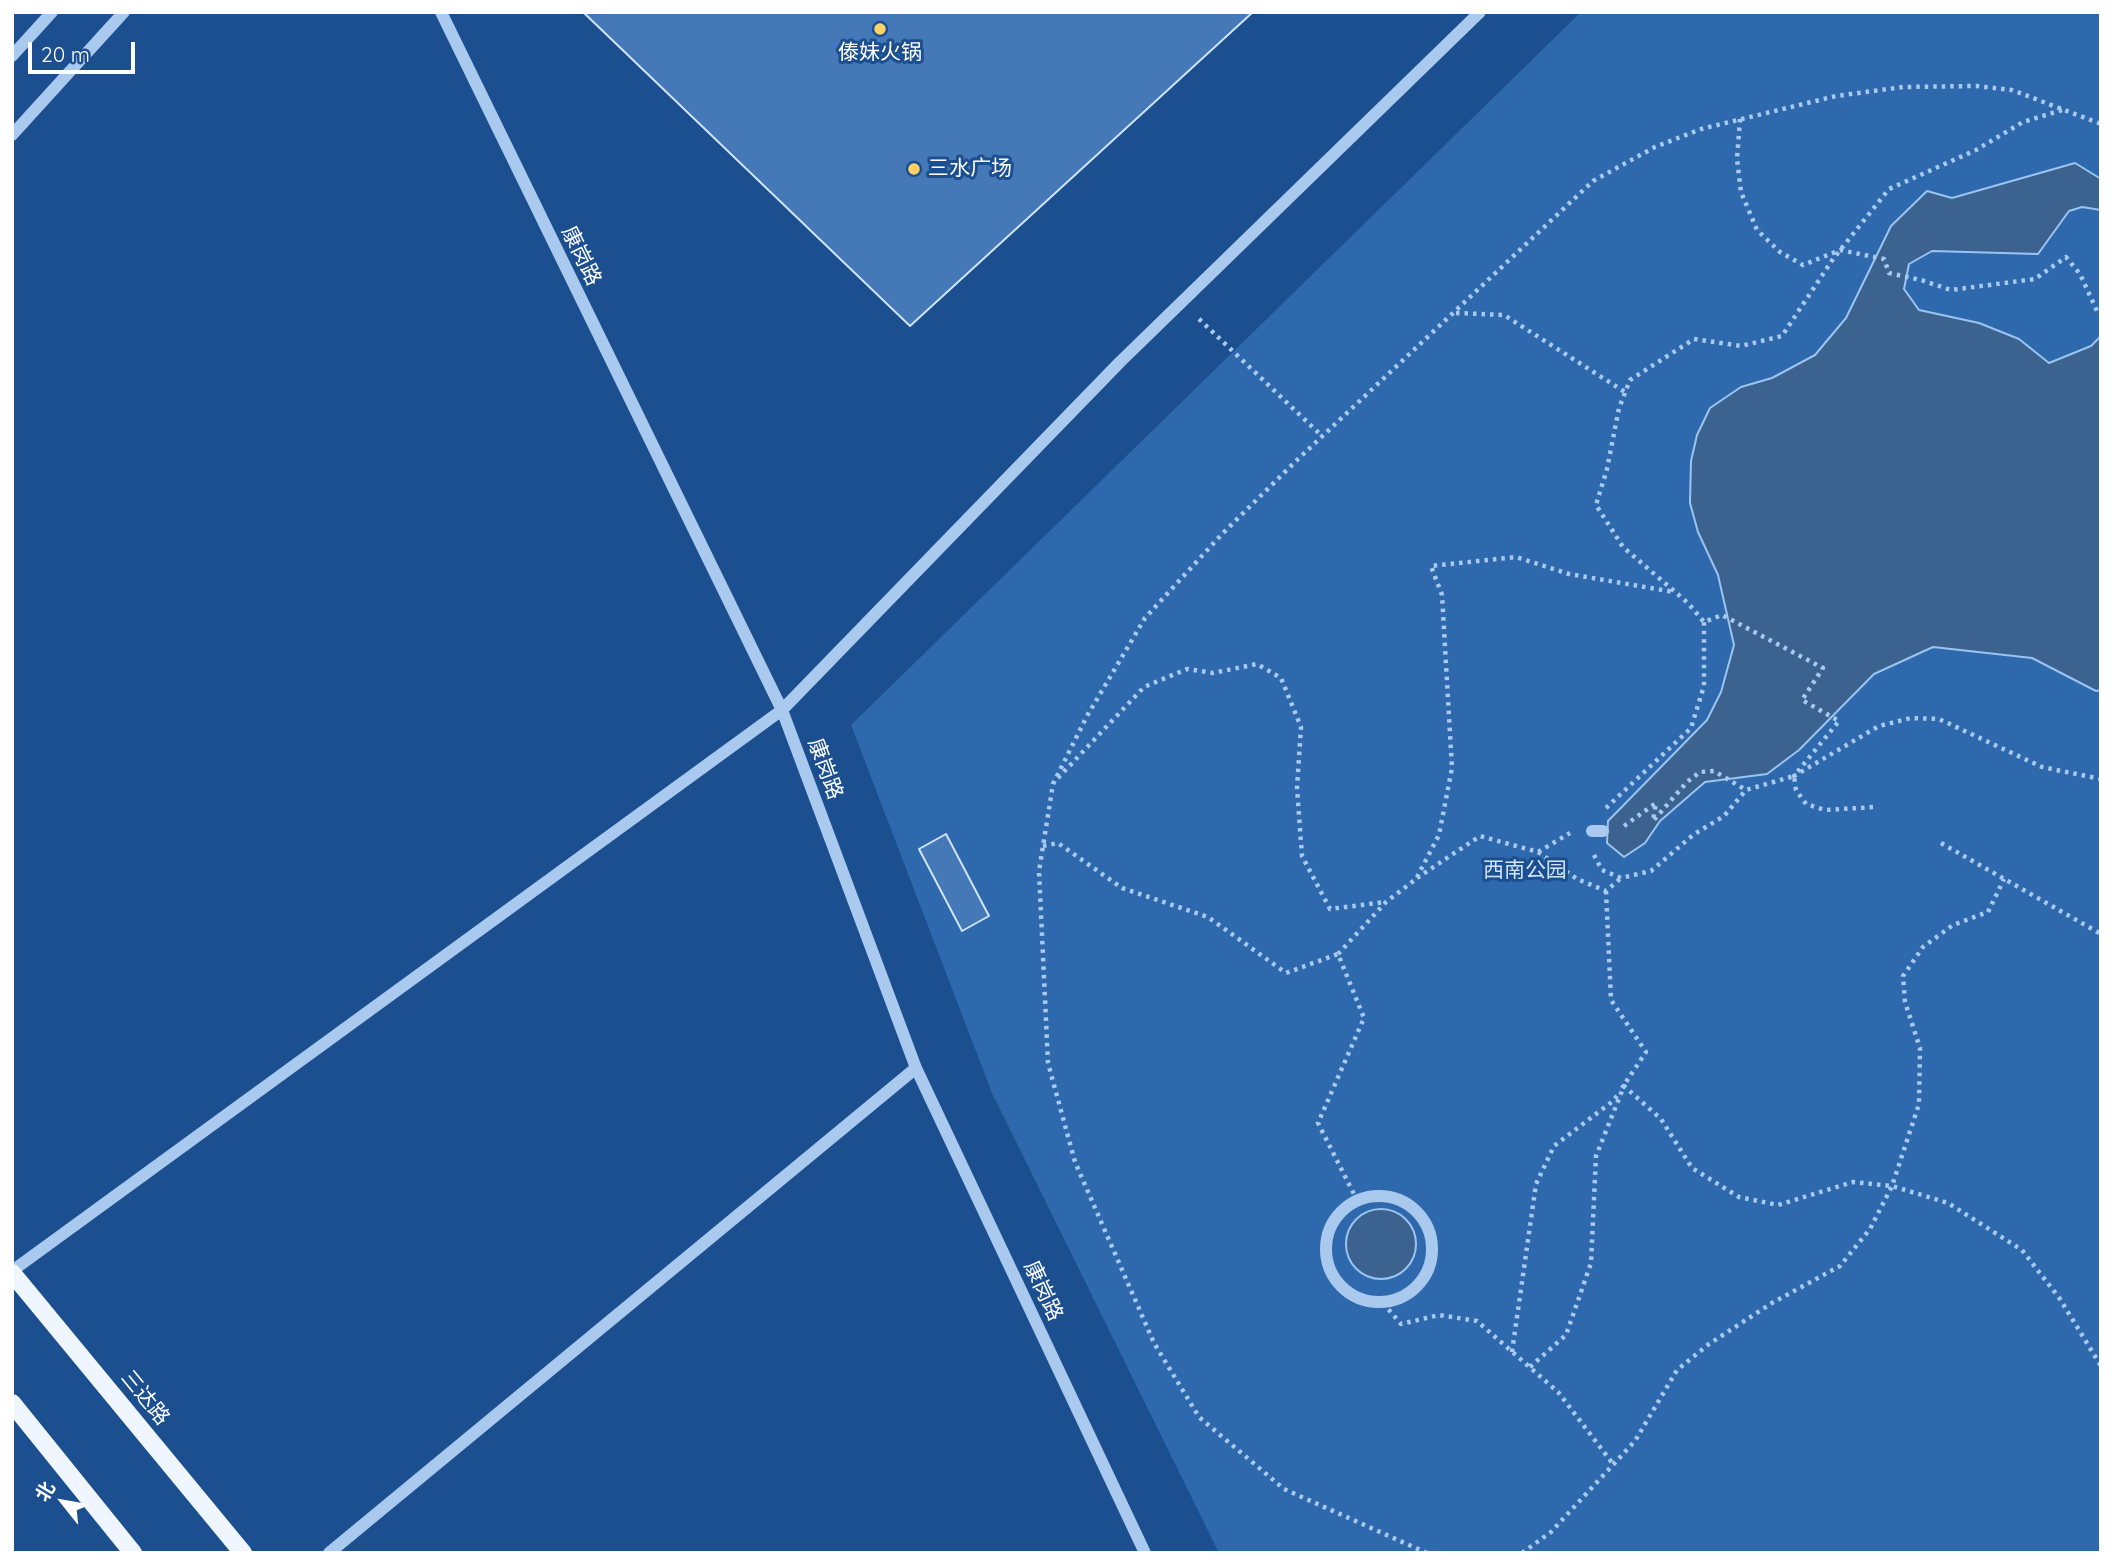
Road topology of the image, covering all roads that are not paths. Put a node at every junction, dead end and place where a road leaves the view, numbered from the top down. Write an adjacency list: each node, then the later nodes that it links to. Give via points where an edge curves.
1 (52, 12): 5 (street)
2 (124, 12): 6 (street)
3 (441, 12): 7 (street, 康岗路)
4 (1480, 12): 7 (street, via 1101,382)
5 (12, 56)
6 (12, 135)
7 (782, 710): 8 (street, 康岗路); 10 (street)
8 (916, 1068): 14 (street); 15 (street, 康岗路)
9 (1357, 1200): 9 (street, via 1376,1195 1395,1198 1426,1221 1433,1242 1431,1264 1421,1283 1404,1297 1383,1303 1363,1301 1343,1290 1331,1273 1325,1252 1328,1231 1339,1212)
10 (12, 1272): 13 (main road, 三达路)
11 (12, 1403): 12 (main road)
12 (133, 1553)
13 (243, 1553)
14 (329, 1553)
15 (1145, 1553)

